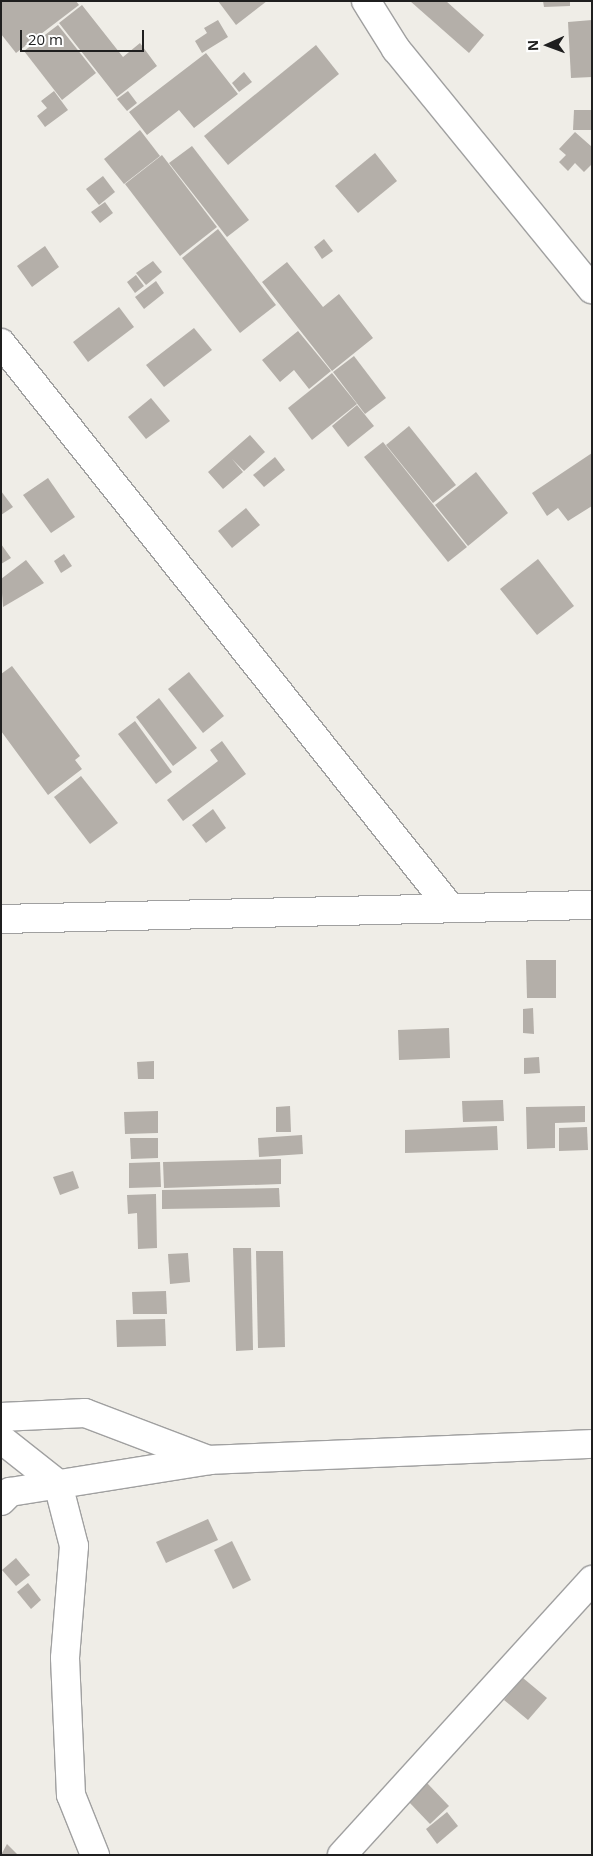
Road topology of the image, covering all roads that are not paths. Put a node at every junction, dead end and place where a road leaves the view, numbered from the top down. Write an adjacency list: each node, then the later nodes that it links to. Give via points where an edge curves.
1 (366, 1): 2 (street, via 396,49)
2 (592, 289)
3 (4, 351): 4 (street)
4 (448, 905): 5 (street); 6 (street)
5 (592, 905)
6 (1, 919)
7 (1, 1417): 10 (street, via 86,1414)
8 (1, 1439): 11 (street)
9 (592, 1444): 10 (street)
10 (209, 1460): 11 (street)
11 (58, 1484): 12 (street, via 10,1492); 14 (street, via 74,1546 65,1658 71,1795)
12 (1, 1501)
13 (592, 1580): 15 (street)
14 (94, 1855)
15 (342, 1855)

